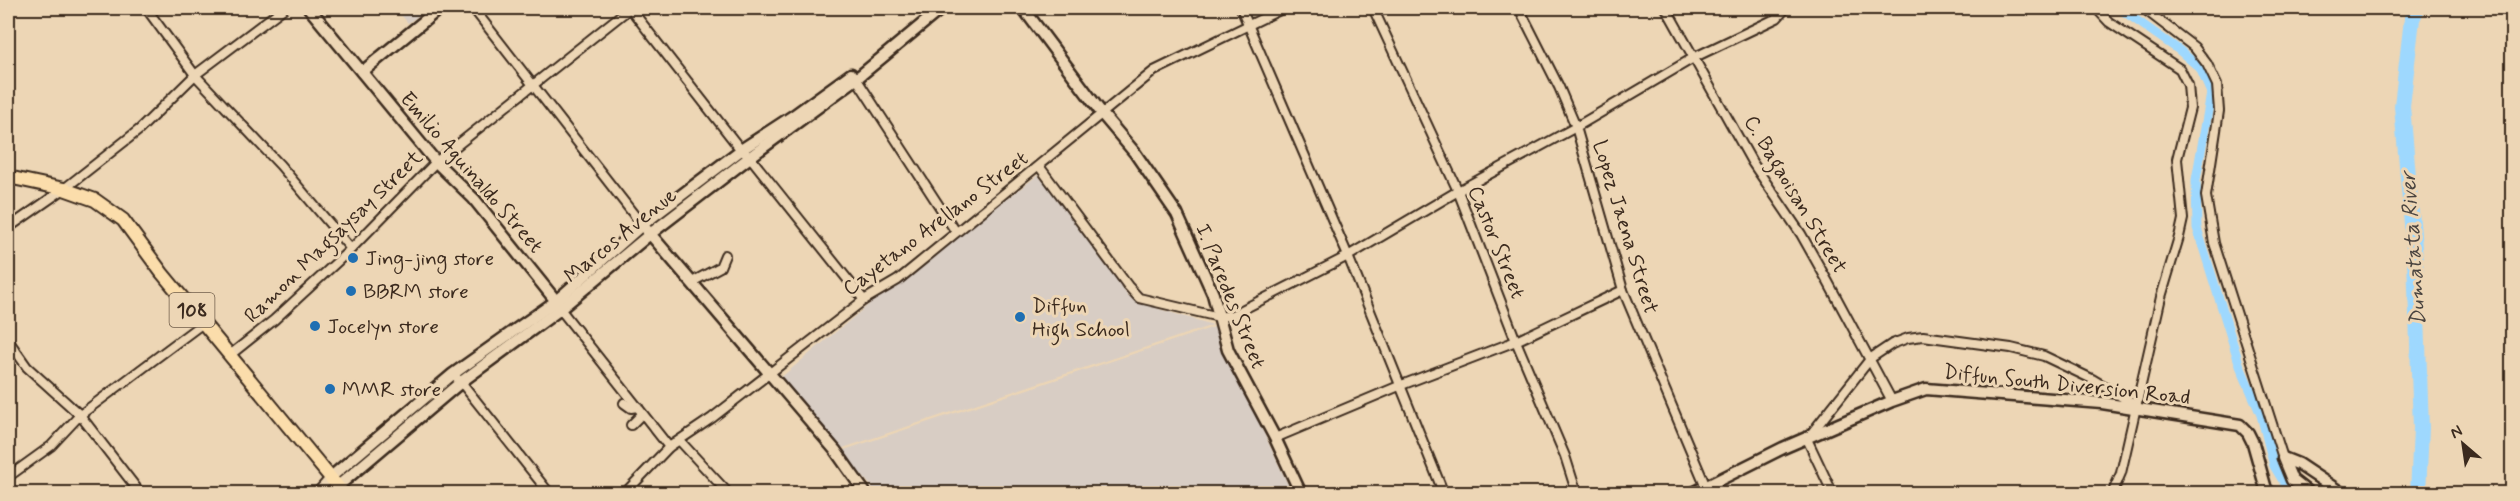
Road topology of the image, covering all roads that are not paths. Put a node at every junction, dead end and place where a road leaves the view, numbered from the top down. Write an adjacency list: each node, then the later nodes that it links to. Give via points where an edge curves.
1 (146, 8): 21 (street)
2 (284, 8): 21 (street)
3 (309, 8): 20 (street, Emilio Aguinaldo Street)
4 (440, 8): 20 (street)
5 (473, 8): 23 (street)
6 (630, 8): 23 (street, Ramon Magsaysay Street); 26 (street)
7 (933, 8): 22 (street, Marcos Avenue)
8 (942, 8): 22 (street, Marcos Avenue)
9 (1023, 8): 24 (street, I. Paredes Street)
10 (1241, 8): 18 (street)
11 (1284, 8): 18 (street, Cayetano Arellano Street)
12 (1373, 8): 32 (street, Castor Street)
13 (1519, 8): 25 (street, Lopez Jaena Street)
14 (1666, 8): 19 (street, C. Bagaoisan Street)
15 (1786, 8): 19 (street, via 1777,18)
16 (2096, 8): 55 (street, via 2109,22 2180,69 2188,85 2190,108 2177,159 2180,237)
17 (2143, 8): 63 (street, via 2194,47 2217,85 2219,111 2206,196 2214,243)
18 (1249, 25): 24 (street, Cayetano Arellano Street, via 1154,71); 39 (street)
19 (1695, 57): 25 (street); 49 (street, C. Bagaoisan Street, via 1752,162 1801,234)
20 (362, 72): 28 (street, Emilio Aguinaldo Street)
21 (195, 75): 31 (street, via 139,130); 37 (street, via 280,165)
22 (854, 76): 26 (street, Marcos Avenue); 27 (street, Marcos Avenue); 35 (street)
23 (532, 84): 28 (street, Ramon Magsaysay Street); 33 (street)
24 (1103, 115): 29 (street, Cayetano Arellano Street); 44 (street, I. Paredes Street, via 1177,214 1213,294)
25 (1576, 127): 32 (street); 41 (street, Lopez Jaena Street)
26 (741, 150): 27 (street); 33 (street, Marcos Avenue)
27 (750, 157): 36 (street, Marcos Avenue); 42 (street)
28 (436, 162): 37 (street, Ramon Magsaysay Street); 43 (street, Emilio Aguinaldo Street, via 474,199)
29 (1039, 166): 35 (street, Cayetano Arellano Street); 44 (street, via 1139,298)
30 (8, 177): 31 (main road, 108)
31 (64, 189): 34 (street); 45 (main road, 108, via 95,200 123,220)
32 (1458, 192): 39 (street); 47 (street, Castor Street)
33 (642, 225): 36 (street); 43 (street, Marcos Avenue)
34 (8, 228)
35 (956, 232): 42 (street, Cayetano Arellano Street, via 898,280)
36 (650, 234): 40 (street); 43 (street, Marcos Avenue)
37 (351, 249): 48 (street, Ramon Magsaysay Street)
38 (725, 255): 40 (street, via 720,267)
39 (1348, 256): 44 (street, via 1232,315); 52 (street)
40 (692, 282): 50 (street)
41 (1623, 290): 47 (street); 66 (street, Lopez Jaena Street)
42 (864, 300): 50 (street, Cayetano Arellano Street)
43 (557, 305): 51 (street, Marcos Avenue); 56 (street, Emilio Aguinaldo Street)
44 (1219, 317): 59 (street, I. Paredes Street, via 1227,350)
45 (203, 322): 48 (main road, 108); 57 (street)
46 (8, 340): 57 (street, via 27,367)
47 (1516, 340): 52 (street); 76 (street, Castor Street)
48 (230, 356): 65 (main road, 108)
49 (1871, 358): 53 (street, C. Bagaoisan Street); 55 (street, via 1892,344 1923,336 2011,348 2044,356 2072,369); 60 (street)
50 (769, 373): 61 (street, Cayetano Arellano Street); 73 (street, via 835,450)
51 (457, 378): 65 (street, Marcos Avenue); 70 (street)
52 (1400, 386): 59 (street); 75 (street)
53 (1892, 401): 55 (street, Diffun South Diversion Road, via 1915,391 1933,389); 60 (street, Diffun South Diversion Road)
54 (624, 403): 56 (street)
55 (2137, 408): 68 (street, Diffun South Diversion Road, via 2240,426 2253,443); 79 (street)
56 (640, 411): 58 (street); 62 (street, Emilio Aguinaldo Street)
57 (80, 415): 64 (street, via 51,446); 69 (street)
58 (631, 425)
59 (1275, 438): 74 (street, I. Paredes Street)
60 (1807, 439): 66 (street, Diffun South Diversion Road); 78 (street)
61 (680, 441): 62 (street, Cayetano Arellano Street); 72 (street)
62 (669, 447): 71 (street, Cayetano Arellano Street)
63 (2283, 458): 80 (street, via 2292,480); 81 (street)
64 (8, 477)
65 (338, 486): 67 (street, Marcos Avenue)
66 (1707, 490): 77 (street, Diffun South Diversion Road)
67 (320, 491)
68 (2267, 492)
69 (141, 494)
70 (550, 494)
71 (624, 494)
72 (729, 494)
73 (866, 494)
74 (1301, 494)
75 (1444, 494)
76 (1577, 494)
77 (1691, 494)
78 (1833, 494)
79 (2112, 494)
80 (2310, 494)
81 (2343, 494)

